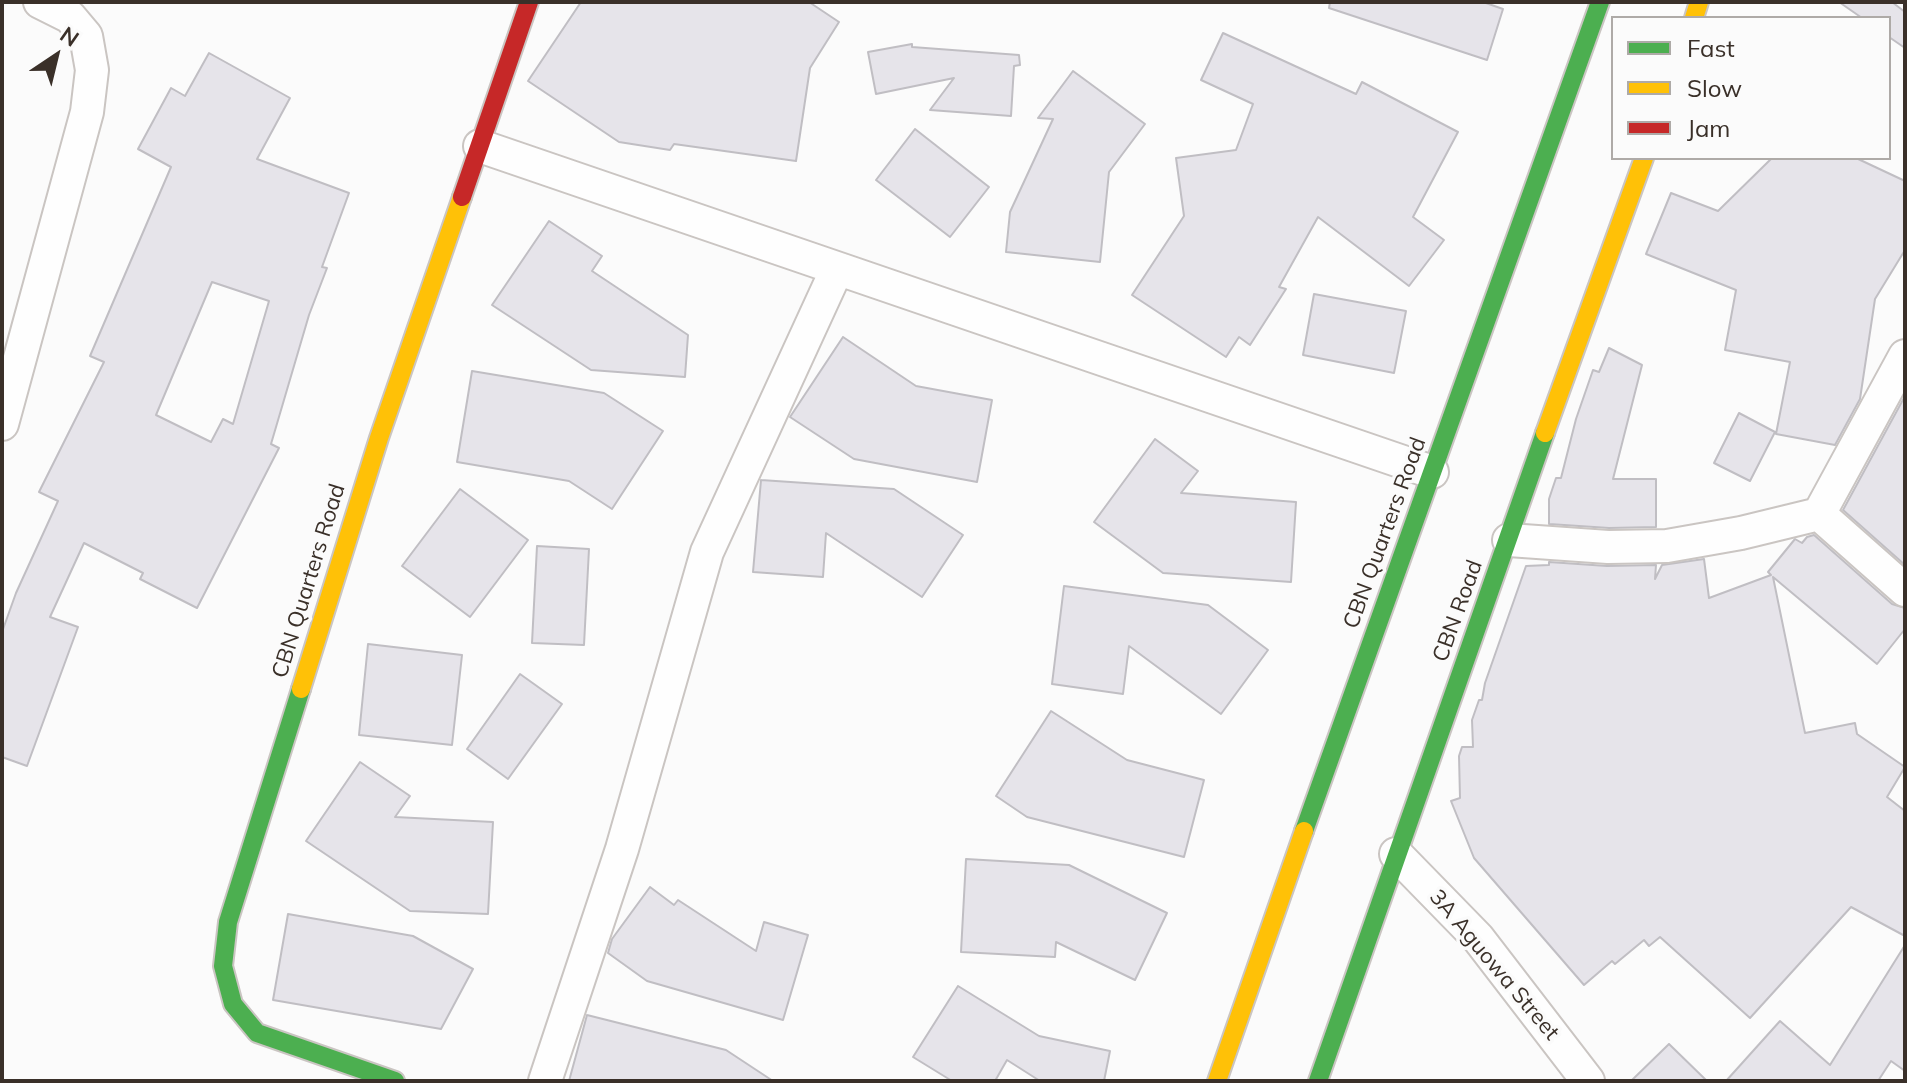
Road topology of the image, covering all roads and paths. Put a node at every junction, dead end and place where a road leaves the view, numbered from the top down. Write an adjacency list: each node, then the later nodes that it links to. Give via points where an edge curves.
1 (40, 2): 8 (street, via 70,17 86,36 92,70 87,112)
2 (529, 2): 4 (street, CBN Quarters Road)
3 (1600, 2): 9 (street, CBN Quarters Road)
4 (480, 146): 6 (street); 14 (street, CBN Quarters Road, via 379,438 228,922 223,966 233,1004 257,1033)
5 (1643, 160): 11 (street, CBN Road)
6 (837, 269): 9 (street); 15 (street, via 707,552 622,849)
7 (1905, 356): 10 (street)
8 (2, 424)
9 (1432, 472): 16 (street, CBN Quarters Road)
10 (1819, 514): 11 (street, via 1667,546); 12 (street)
11 (1509, 540): 13 (street, CBN Road)
12 (1905, 590)
13 (1396, 854): 17 (street, CBN Road); 18 (street, 3A Aguowa Street, via 1478,938)
14 (395, 1081)
15 (545, 1081)
16 (1217, 1081)
17 (1318, 1081)
18 (1588, 1081)

